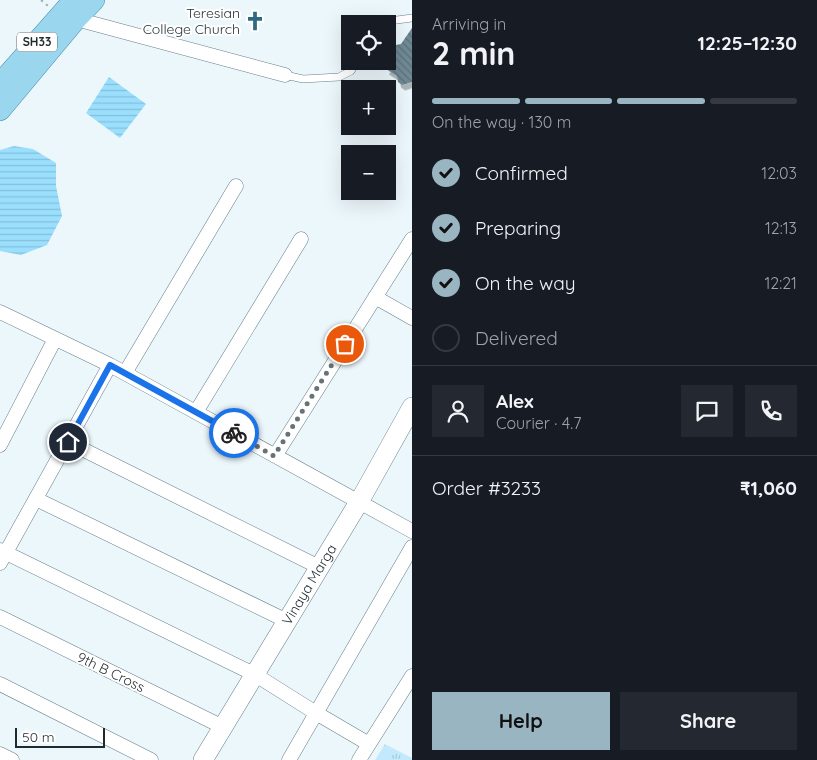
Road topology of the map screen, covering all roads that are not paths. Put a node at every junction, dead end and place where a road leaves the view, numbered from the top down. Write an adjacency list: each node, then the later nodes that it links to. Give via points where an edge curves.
1 (94, 0): 2 (main road)
2 (75, 10): 6 (street); 7 (main road, SH33); 8 (main road)
3 (412, 18): 4 (lane)
4 (396, 20)
5 (351, 70): 6 (lane, via 339,77 303,80)
6 (285, 75)
7 (0, 84)
8 (0, 110)
9 (236, 186): 17 (street)
10 (301, 239): 19 (street)
11 (412, 239): 12 (street)
12 (375, 297): 14 (street); 22 (street)
13 (0, 312): 15 (street)
14 (412, 318)
15 (55, 339): 16 (street); 21 (street)
16 (110, 365): 17 (street); 20 (street)
17 (125, 373): 19 (street)
18 (412, 407): 24 (street, Vinaya Marga)
19 (196, 412): 22 (street)
20 (68, 442): 23 (street); 28 (street)
21 (0, 445)
22 (274, 456): 24 (street)
23 (36, 499): 27 (street); 30 (street)
24 (359, 502): 25 (street); 28 (street, Vinaya Marga)
25 (412, 531)
26 (412, 547): 34 (street)
27 (2, 555): 31 (street)
28 (319, 567): 30 (street, Vinaya Marga)
29 (0, 616): 35 (street, 9th B Cross)
30 (287, 621): 31 (street, Vinaya Marga)
31 (254, 674): 34 (street); 35 (street, Vinaya Marga)
32 (412, 676): 36 (street)
33 (0, 684): 39 (street)
34 (316, 713): 36 (street); 41 (street)
35 (223, 727): 40 (street, Vinaya Marga)
36 (369, 744): 42 (street)
37 (0, 754): 38 (street)
38 (12, 760)
39 (151, 760)
40 (203, 760)
41 (289, 760)
42 (359, 760)

